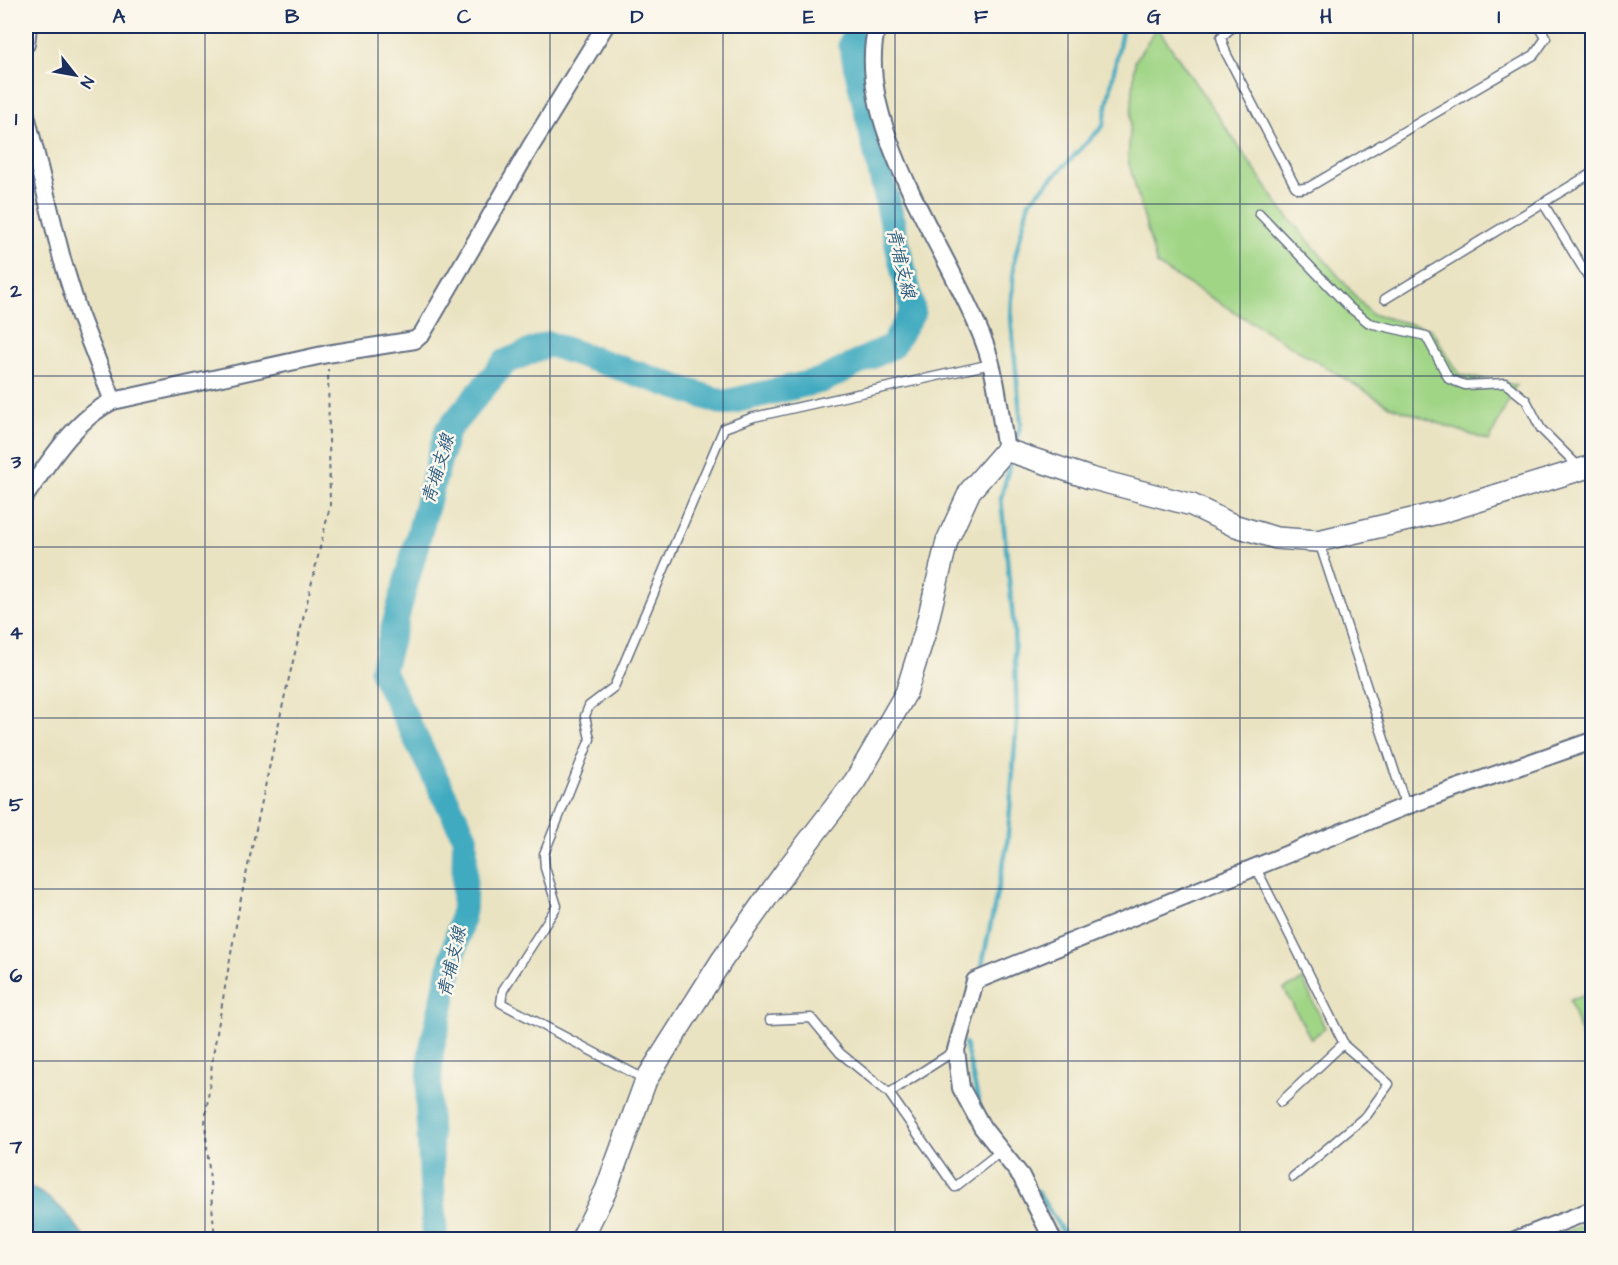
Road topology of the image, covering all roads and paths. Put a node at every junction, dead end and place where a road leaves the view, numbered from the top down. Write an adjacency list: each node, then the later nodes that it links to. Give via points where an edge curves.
1 (28, 26): 6 (street)
2 (605, 26): 13 (street, via 422,334 415,340)
3 (877, 26): 14 (street, via 875,85 883,124 984,341)
4 (1234, 26): 5 (lane, via 1221,37 1226,53 1299,189 1309,187 1534,55 1546,38)
5 (1539, 26)
6 (26, 44)
7 (26, 115): 15 (street, via 62,259)
8 (1593, 173): 9 (lane)
9 (1543, 203): 11 (lane); 12 (lane)
10 (1259, 213): 17 (lane, via 1369,323 1426,336 1449,379 1465,385 1505,383 1526,400 1541,429)
11 (1593, 283)
12 (1385, 299)
13 (327, 354): 15 (street); 32 (path, via 330,506 242,892 213,1055 205,1123)
14 (991, 364): 16 (street); 26 (lane, via 754,417 724,428 614,687 589,706 585,716 590,739 544,854 544,868 557,906 503,990 501,1004)
15 (113, 401): 18 (street, via 96,409 79,425)
16 (1015, 452): 19 (street, via 1090,478 1192,505 1233,525 1276,538); 26 (street, via 970,491 947,541 925,632 901,703 855,781 722,960)
17 (1587, 467): 19 (street, via 1442,512)
18 (26, 495)
19 (1318, 541): 21 (lane)
20 (1593, 741): 21 (street)
21 (1406, 806): 22 (street)
22 (1256, 868): 24 (lane); 25 (street, via 975,981)
23 (770, 1020): 27 (lane, via 811,1018 840,1053)
24 (1344, 1043): 28 (lane); 30 (lane, via 1389,1084 1367,1116)
25 (956, 1050): 27 (lane); 29 (street, via 962,1088 982,1127)
26 (646, 1080): 33 (street, via 606,1190)
27 (889, 1093): 29 (lane, via 955,1187)
28 (1281, 1102)
29 (1001, 1151): 34 (street, via 1021,1176)
30 (1293, 1177)
31 (1593, 1210): 35 (street)
32 (215, 1239)
33 (581, 1239)
34 (1053, 1239)
35 (1515, 1239)

